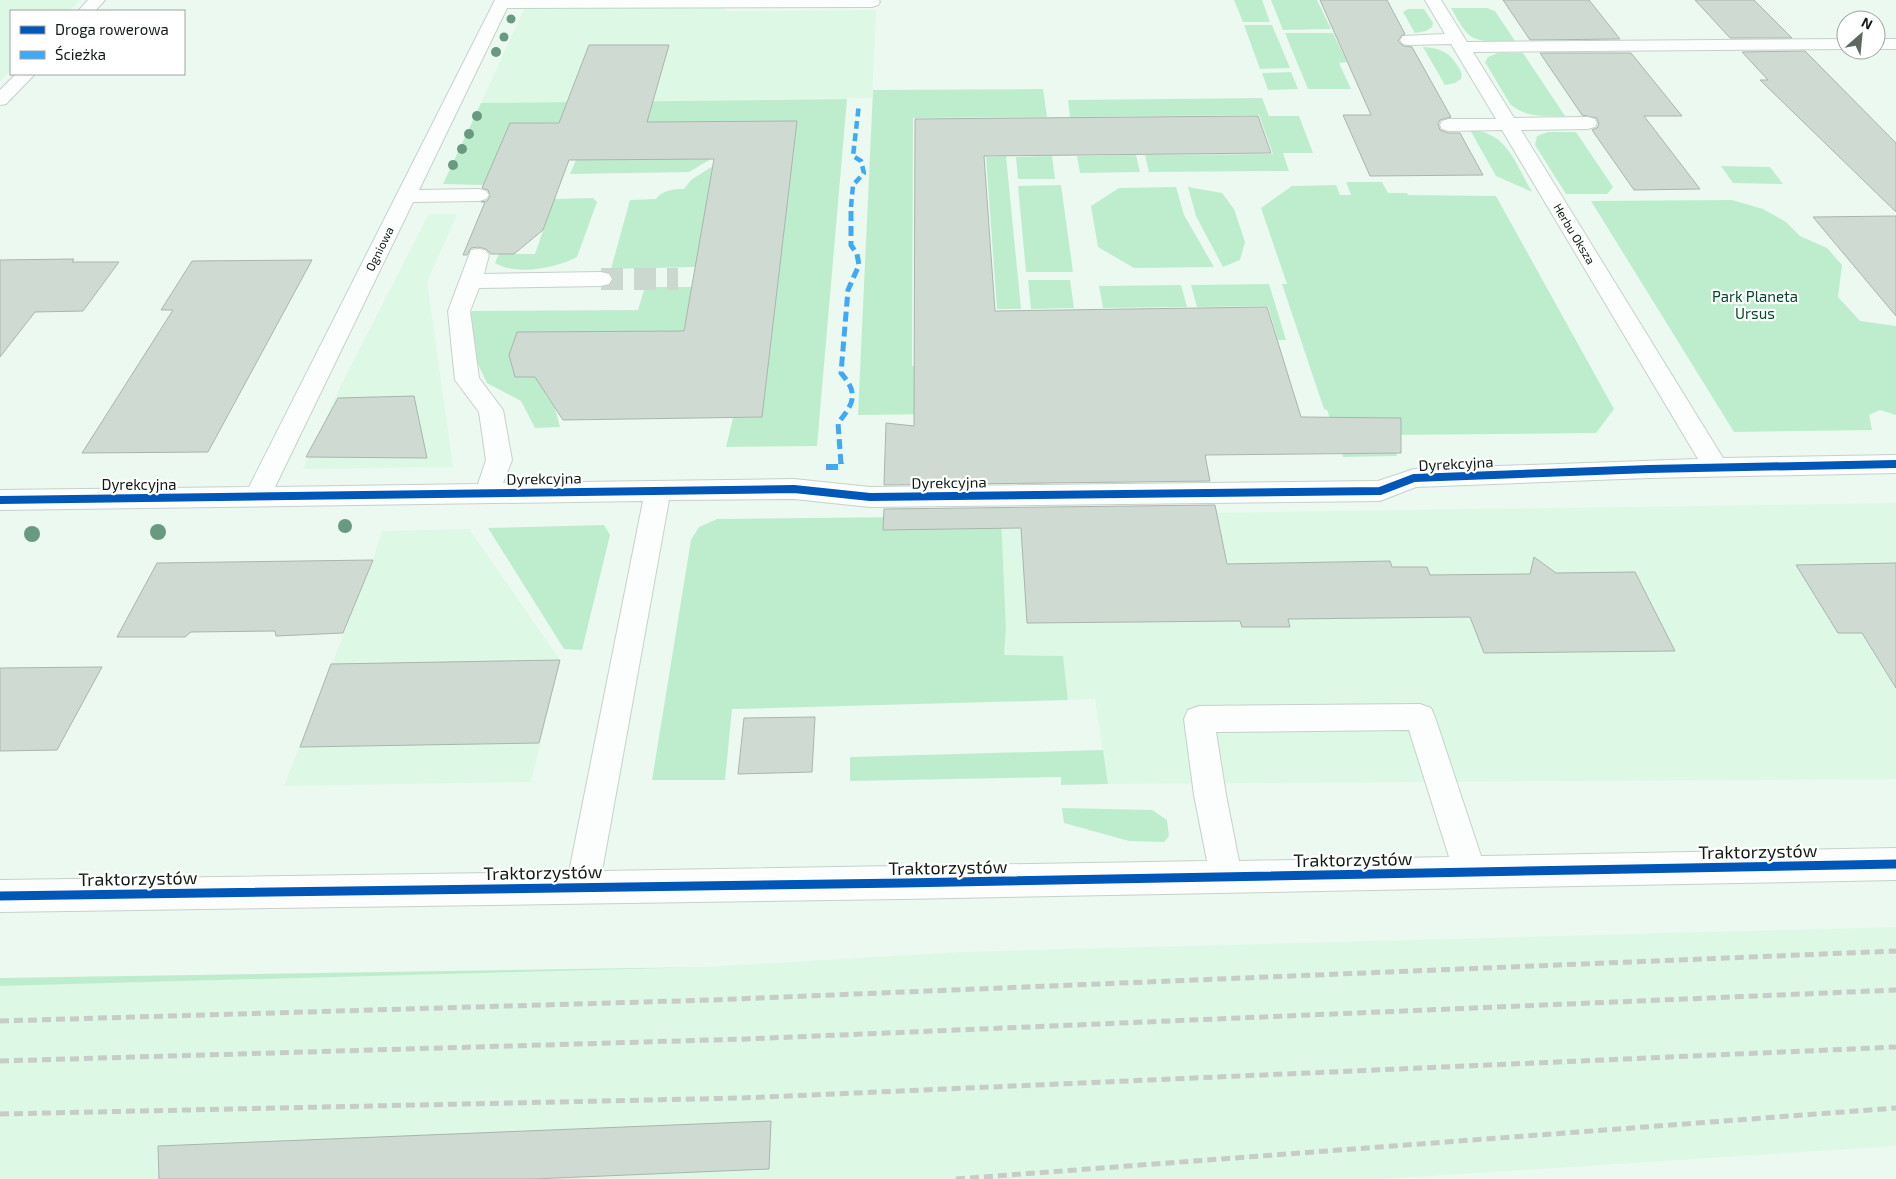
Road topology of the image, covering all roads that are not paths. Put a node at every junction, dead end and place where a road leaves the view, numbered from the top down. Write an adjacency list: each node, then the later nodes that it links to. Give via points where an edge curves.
1 (97, 0): 5 (street)
2 (1433, 0): 7 (street, Herbu Oksza)
3 (502, 1): 4 (street); 15 (street, Ogniowa)
4 (872, 2)
5 (87, 10)
6 (1409, 40): 7 (street)
7 (1459, 43): 8 (street); 13 (street, Herbu Oksza)
8 (1836, 44)
9 (25, 75): 10 (street)
10 (0, 100)
11 (1588, 123): 13 (street)
12 (1449, 124): 13 (street)
13 (1508, 124): 20 (street, Herbu Oksza)
14 (480, 195): 15 (street)
15 (406, 196): 23 (street, Ogniowa)
16 (478, 254): 18 (street)
17 (602, 279): 18 (street)
18 (470, 281): 22 (street, via 459,311 467,380 491,410 499,460)
19 (1896, 464): 20 (street, Dyrekcyjna)
20 (1716, 468): 21 (street, Dyrekcyjna, via 1414,478 1380,491 870,497 794,489)
21 (658, 492): 22 (street, Dyrekcyjna); 28 (street)
22 (487, 494): 23 (street, Dyrekcyjna)
23 (257, 497): 24 (street, Dyrekcyjna)
24 (0, 500)
25 (1896, 864): 26 (street, Traktorzystów)
26 (1470, 873): 27 (street, Traktorzystów); 27 (street, via 1420,717 1199,719)
27 (1226, 877): 28 (street, Traktorzystów)
28 (583, 887): 29 (street, Traktorzystów)
29 (0, 896)

